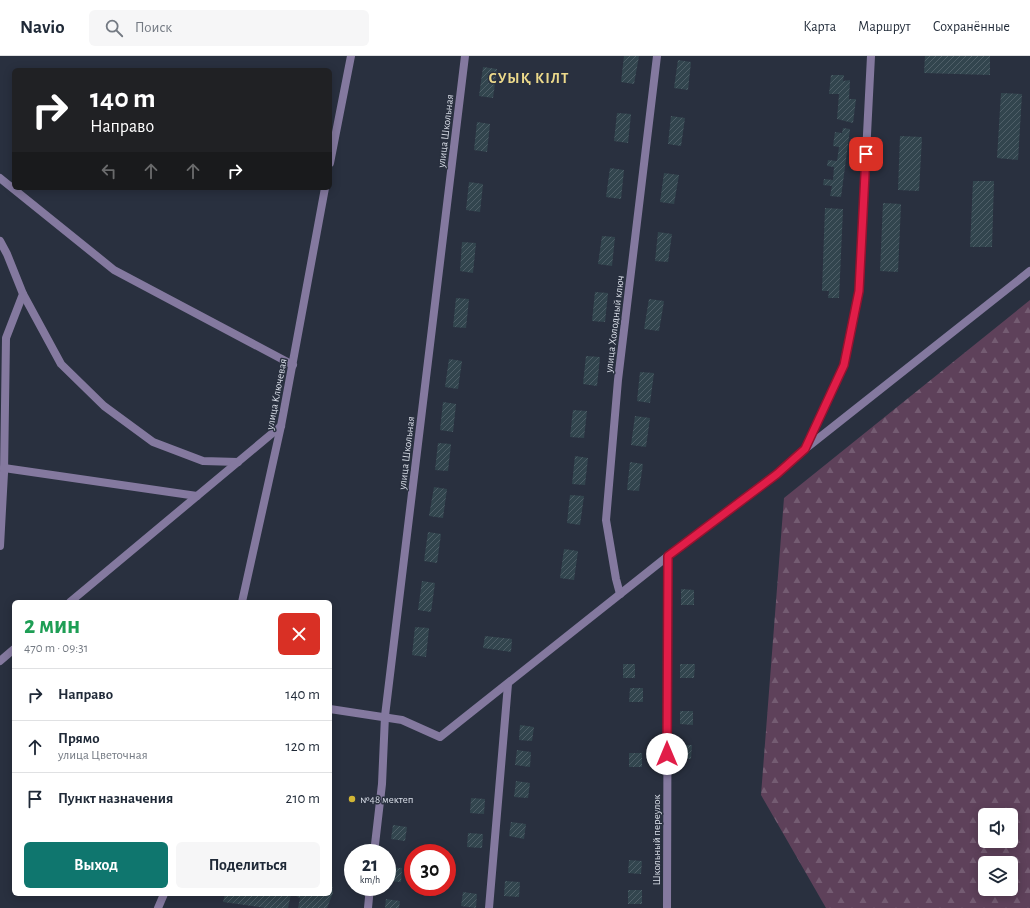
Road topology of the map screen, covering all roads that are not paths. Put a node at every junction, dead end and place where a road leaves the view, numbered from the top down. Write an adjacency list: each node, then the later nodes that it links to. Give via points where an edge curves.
1 (351, 56): 5 (street)
2 (465, 56): 28 (street, улица Школьная)
3 (657, 56): 21 (street, улица Холодный ключ, via 618,380 606,520)
4 (871, 56): 15 (street, via 859,291 844,365)
5 (332, 153)
6 (0, 178): 7 (street)
7 (12, 188)
8 (15, 190): 13 (street, via 114,270)
9 (325, 190): 13 (street, улица Ключевая)
10 (0, 241): 12 (street)
11 (1030, 272): 15 (street)
12 (23, 294): 16 (street, via 61,364 104,406 153,442 203,461); 17 (street, via 6,338)
13 (293, 365): 14 (street, улица Ключевая)
14 (281, 426): 16 (street); 23 (street, улица Ключевая)
15 (805, 449): 20 (street, via 777,474)
16 (238, 462): 18 (street)
17 (3, 471): 18 (street); 19 (street)
18 (197, 496): 22 (street)
19 (0, 546)
20 (668, 556): 21 (street); 35 (street, Школьный переулок)
21 (620, 594): 26 (street)
22 (72, 600)
23 (242, 600)
24 (12, 651): 25 (street)
25 (0, 661)
26 (508, 684): 28 (street, via 440,737 402,720); 34 (street)
27 (332, 709): 28 (street)
28 (386, 716): 29 (street, улица Школьная)
29 (375, 844)
30 (163, 896): 32 (street)
31 (369, 896): 33 (street)
32 (158, 908)
33 (368, 908)
34 (488, 908)
35 (666, 908)

